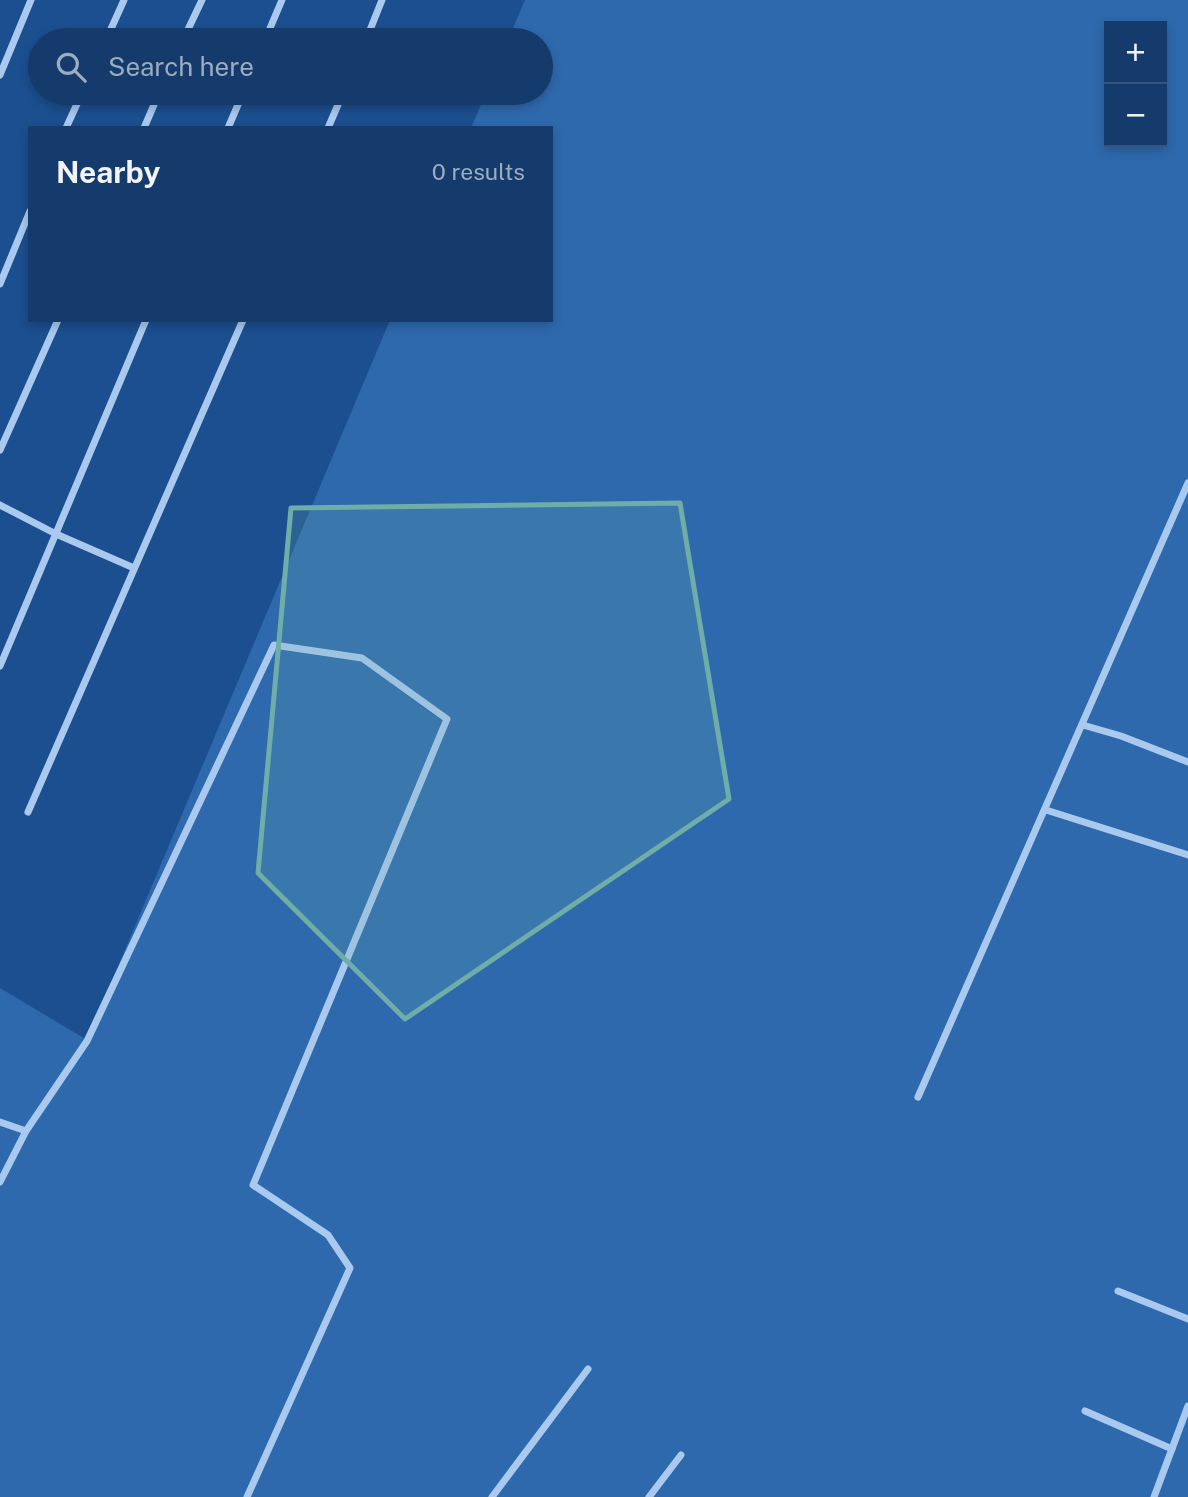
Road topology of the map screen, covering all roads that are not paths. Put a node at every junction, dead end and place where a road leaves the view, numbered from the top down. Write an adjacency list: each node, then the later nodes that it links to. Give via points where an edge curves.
1 (31, 0): 10 (street)
2 (124, 0): 6 (street)
3 (202, 0): 7 (street)
4 (282, 0): 8 (street)
5 (382, 0): 9 (street)
6 (111, 28)
7 (189, 28)
8 (270, 28)
9 (371, 28)
10 (0, 75)
11 (77, 105): 15 (street)
12 (154, 105): 16 (street)
13 (238, 105): 17 (street)
14 (338, 105): 18 (street)
15 (67, 126)
16 (145, 126)
17 (229, 126)
18 (329, 126)
19 (28, 216): 20 (street)
20 (0, 284)
21 (57, 322): 24 (street)
22 (145, 322): 27 (street)
23 (242, 322): 28 (street)
24 (0, 450)
25 (1188, 483): 30 (street)
26 (0, 505): 27 (street)
27 (56, 534): 28 (street); 29 (street)
28 (134, 568): 33 (street)
29 (0, 666)
30 (1083, 725): 31 (street); 32 (street)
31 (1188, 762)
32 (1046, 810): 34 (street); 35 (street)
33 (28, 812)
34 (1188, 855)
35 (918, 1097)
36 (0, 1122): 37 (street)
37 (26, 1131): 38 (street); 46 (street, via 87,1041 274,645 362,657 446,719 253,1185 328,1235 350,1268)
38 (0, 1182)
39 (1118, 1291): 40 (street)
40 (1188, 1320)
41 (588, 1369): 47 (street)
42 (1188, 1406): 44 (street)
43 (1085, 1411): 44 (street)
44 (1172, 1449): 49 (street)
45 (681, 1455): 48 (street)
46 (247, 1497)
47 (492, 1497)
48 (649, 1497)
49 (1153, 1497)

